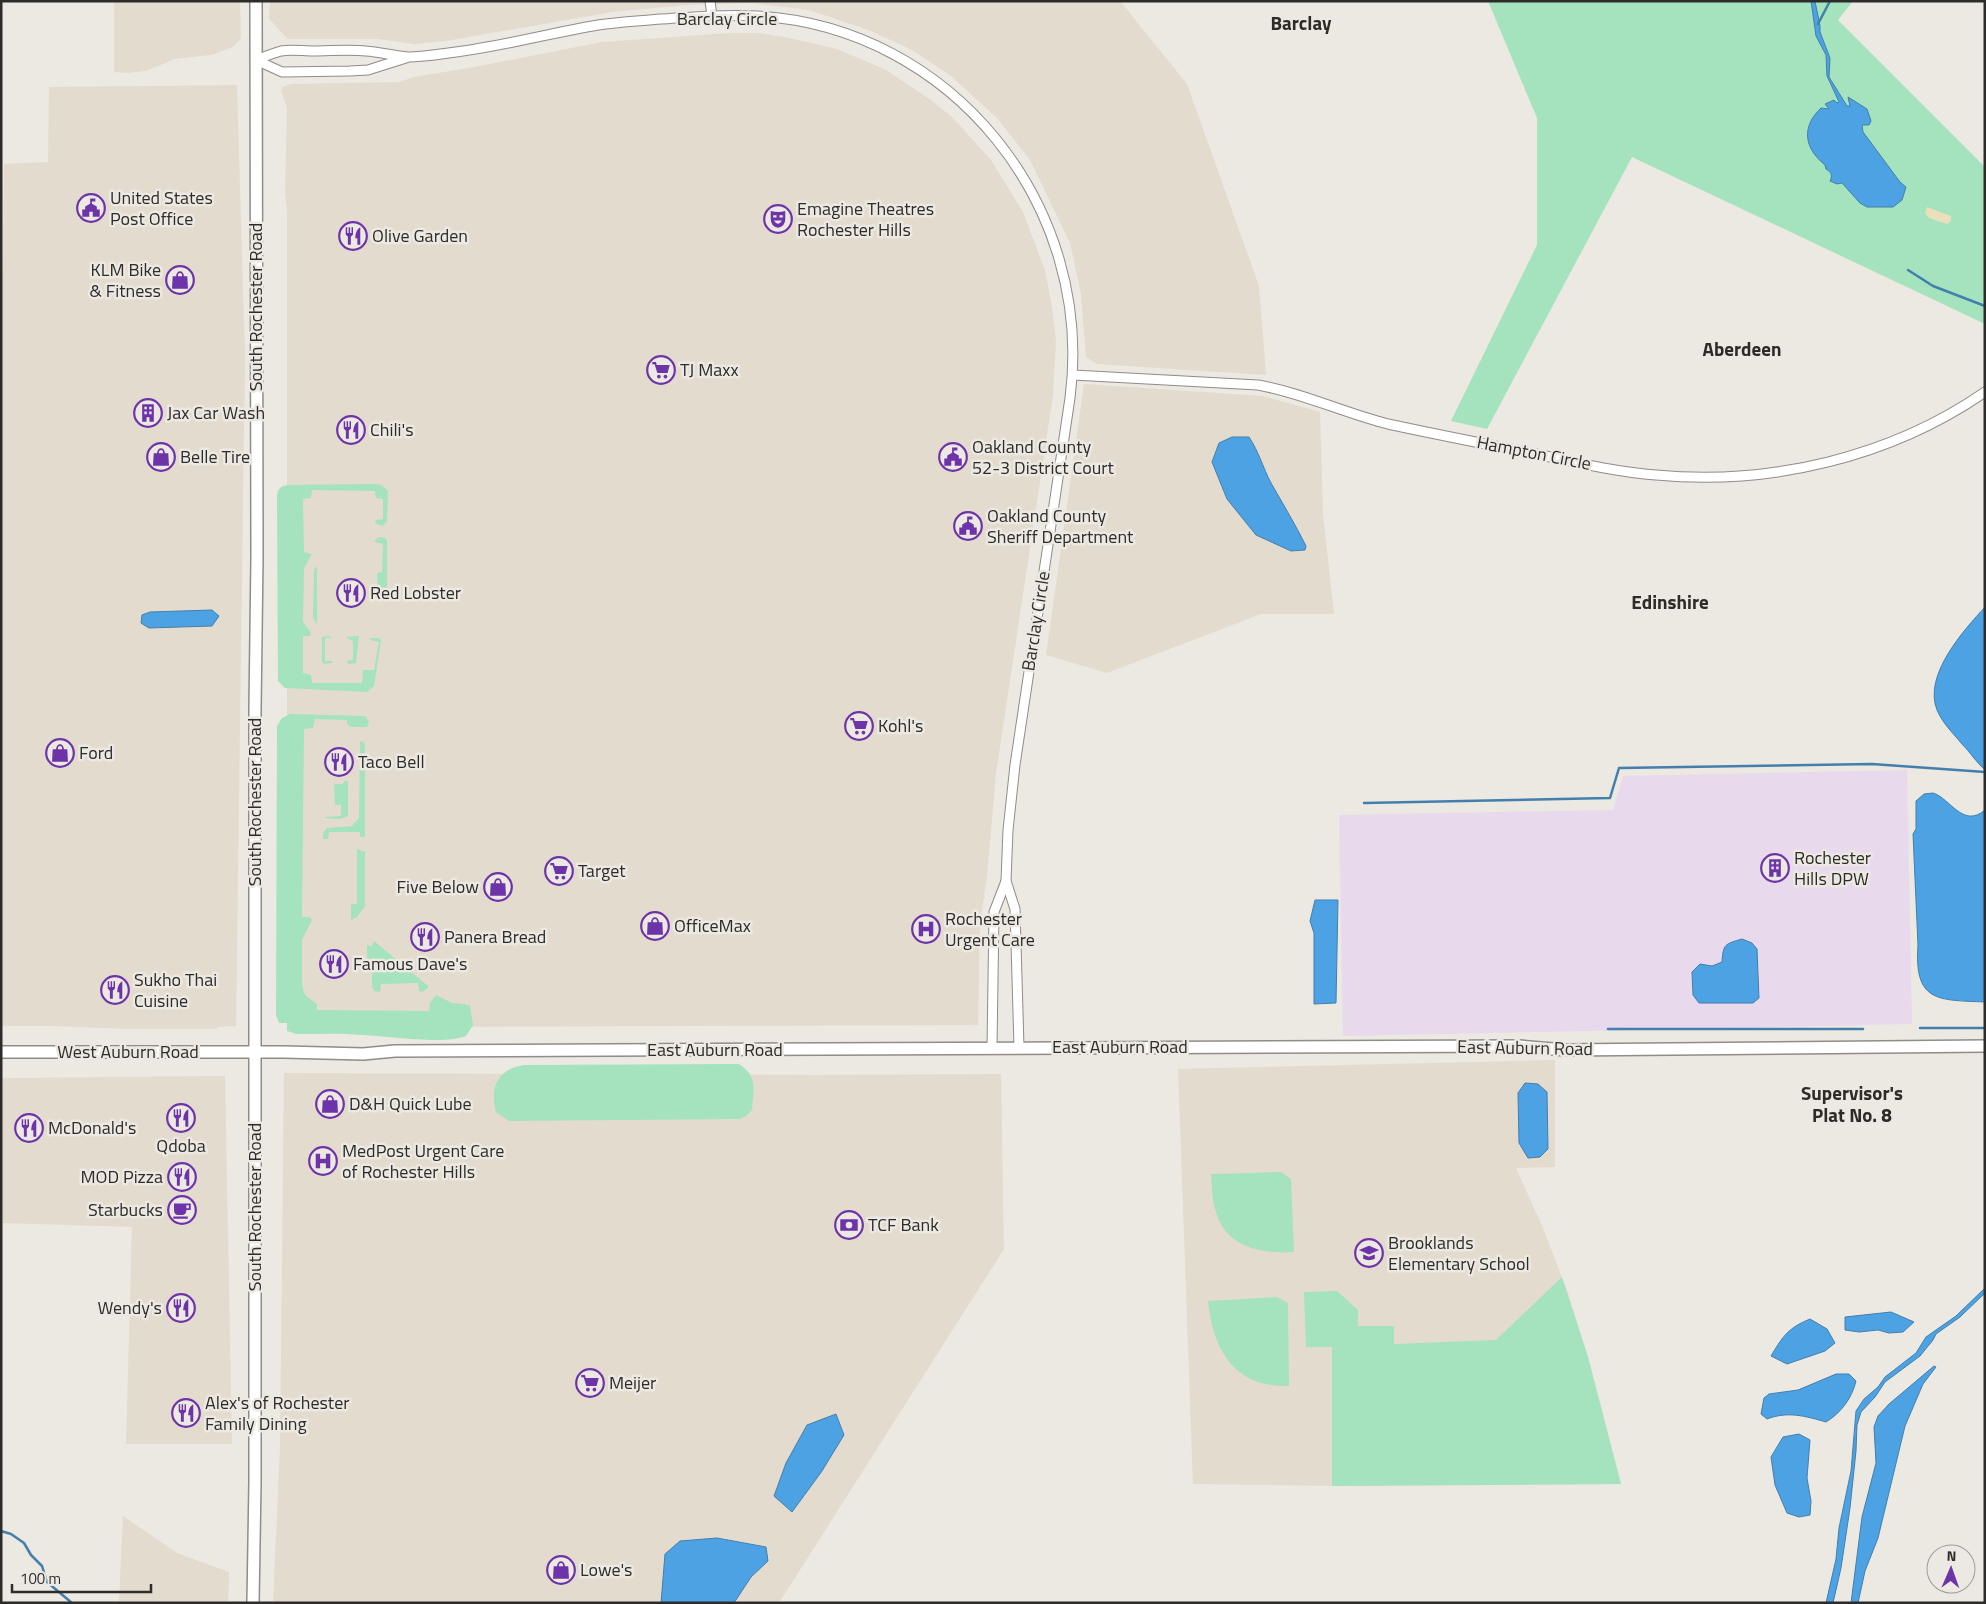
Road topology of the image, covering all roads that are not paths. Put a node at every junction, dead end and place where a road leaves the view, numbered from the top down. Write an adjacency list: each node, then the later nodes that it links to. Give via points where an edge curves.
1 (256, 1): 5 (main road, South Rochester Road)
2 (710, 1): 3 (street)
3 (712, 16): 4 (street, Barclay Circle, via 599,25 484,47); 6 (street, Barclay Circle, via 782,18 848,34 890,52 920,70 972,112 1017,166 1049,228 1070,302)
4 (408, 57): 5 (street, Barclay Circle, via 364,50 282,51); 5 (street, Barclay Circle, via 368,70 350,71 282,72)
5 (256, 60): 13 (main road, South Rochester Road)
6 (1073, 375): 7 (street, Hampton Circle, via 1258,385 1405,428 1625,471 1707,478 1767,473 1835,460 1891,442 1952,413); 8 (street, Barclay Circle, via 1015,765)
7 (1985, 392)
8 (1006, 881): 10 (street, Barclay Circle, via 1015,909); 11 (street, Barclay Circle, via 994,912)
9 (1985, 1046): 10 (main road, East Auburn Road, via 1574,1050 1519,1046)
10 (1019, 1047): 11 (main road, East Auburn Road)
11 (992, 1048): 13 (main road, East Auburn Road, via 389,1051 364,1054)
12 (1, 1052): 13 (main road, West Auburn Road)
13 (255, 1052): 14 (main road, South Rochester Road)
14 (253, 1603)

